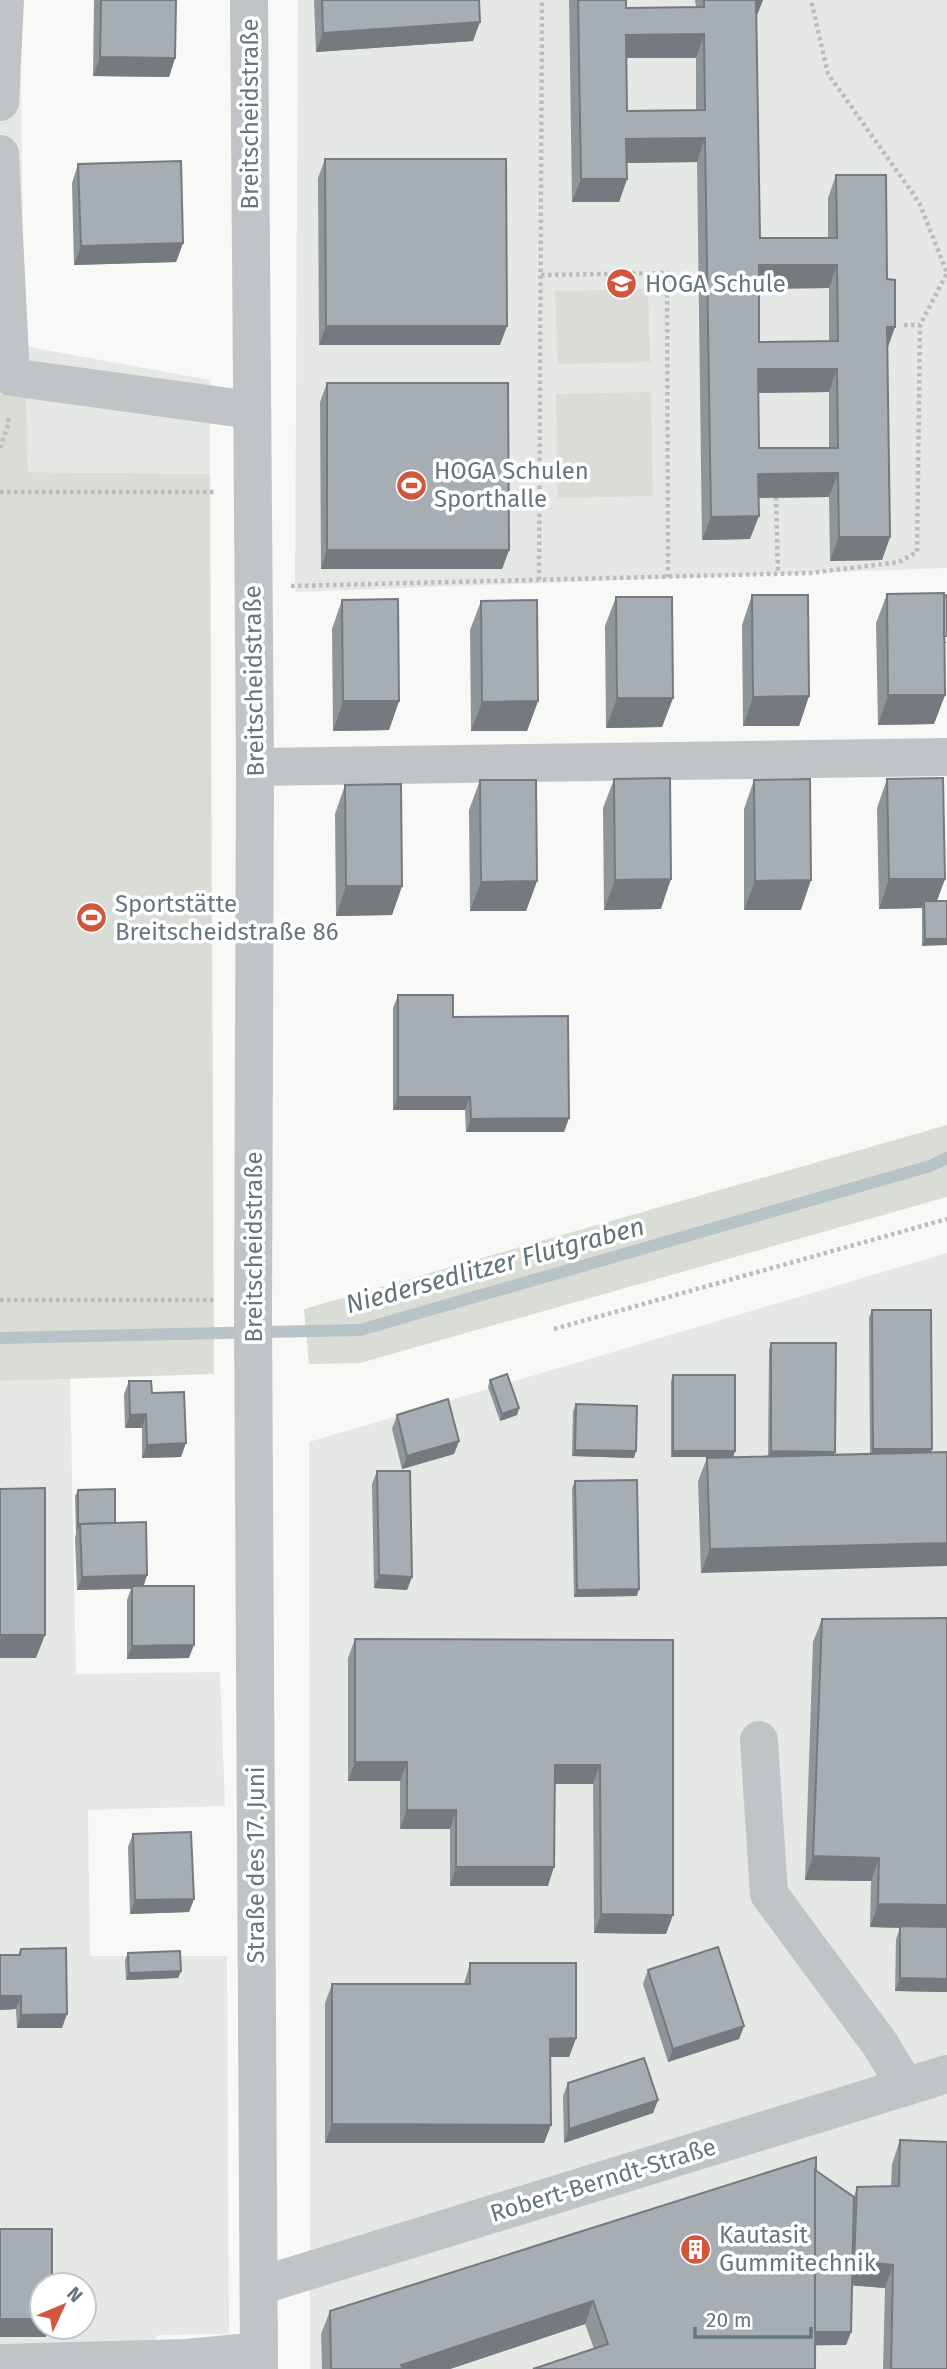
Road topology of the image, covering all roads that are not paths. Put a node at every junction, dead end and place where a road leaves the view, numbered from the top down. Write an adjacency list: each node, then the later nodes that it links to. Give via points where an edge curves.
1 (5, 0): 3 (street)
2 (249, 0): 5 (street, Breitscheidstraße)
3 (0, 102)
4 (0, 155): 5 (street, via 11,377)
5 (251, 411): 7 (street, Breitscheidstraße)
6 (947, 757): 7 (street)
7 (255, 767): 8 (street, Breitscheidstraße)
8 (254, 1361): 12 (street, Straße des 17. Juni)
9 (759, 1741): 11 (street, via 769,1894 880,2044)
10 (947, 2074): 11 (street, Robert-Berndt-Straße)
11 (906, 2087): 12 (street, Robert-Berndt-Straße)
12 (258, 2286): 13 (street, Straße des 17. Juni)
13 (259, 2360): 15 (street)
14 (0, 2363): 15 (street)
15 (182, 2363)

